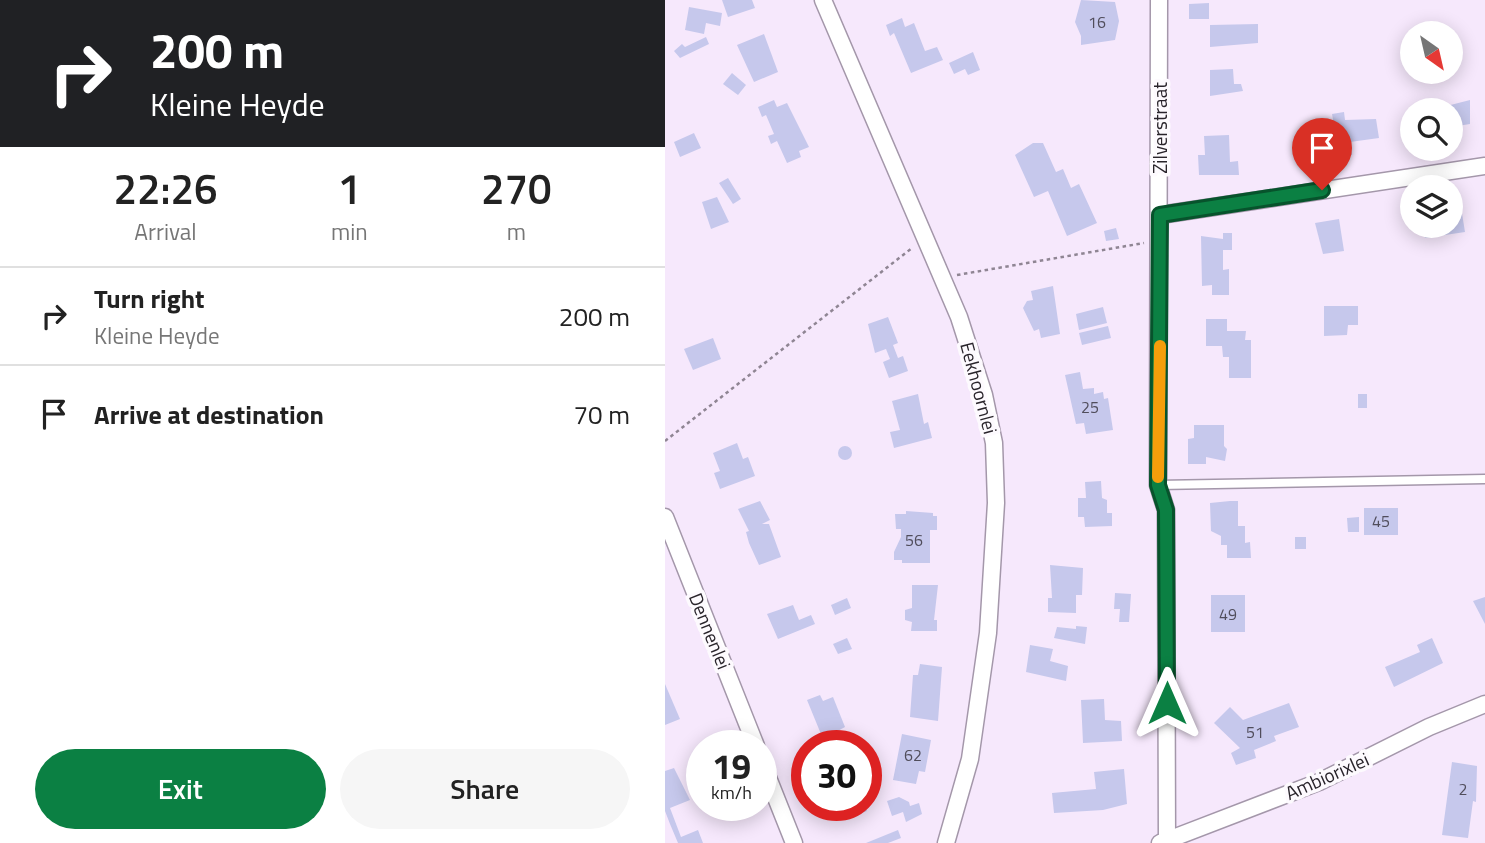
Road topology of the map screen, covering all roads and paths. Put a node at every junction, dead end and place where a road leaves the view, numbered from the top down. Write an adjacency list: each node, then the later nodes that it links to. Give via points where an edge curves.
1 (823, 0): 5 (street, Eekhoornlei)
2 (1160, 0): 4 (street, Zilverstraat)
3 (1485, 166): 4 (street)
4 (1160, 215): 6 (street, Zilverstraat)
5 (926, 237): 7 (street, Eekhoornlei); 8 (path)
6 (1161, 240): 7 (path); 10 (street, Zilverstraat)
7 (942, 278): 17 (street, Eekhoornlei, via 984,395 994,443 996,503 988,633 974,733)
8 (665, 441)
9 (1485, 479): 10 (lane)
10 (1158, 485): 15 (street, Zilverstraat, via 1166,510)
11 (665, 517): 13 (street, Dennenlei)
12 (1485, 704): 15 (street, Ambiorixlei, via 1319,782)
13 (750, 730)
14 (777, 800): 16 (street)
15 (1165, 842)
16 (794, 843)
17 (946, 843)

